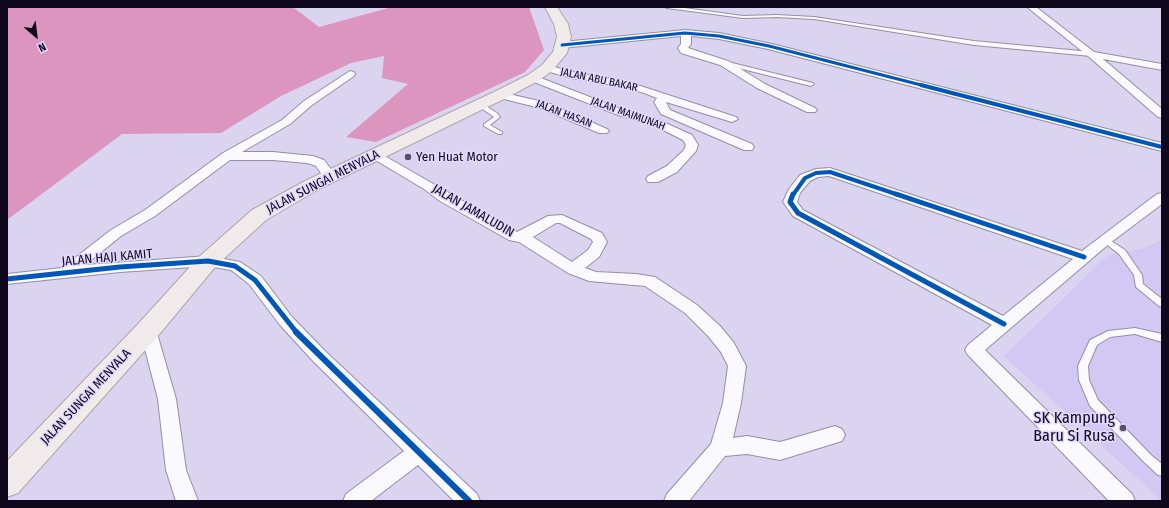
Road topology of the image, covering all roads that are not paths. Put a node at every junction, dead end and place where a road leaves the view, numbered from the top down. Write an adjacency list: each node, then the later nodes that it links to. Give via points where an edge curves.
1 (551, 7): 5 (main road, via 561,24 564,37)
2 (667, 7): 6 (lane, via 743,17 814,18 974,43)
3 (1031, 7): 6 (street)
4 (685, 33): 5 (street); 7 (street, via 687,39 684,50); 21 (street, via 706,34 769,46)
5 (562, 45): 9 (main road, JALAN SUNGAI MENYALA, via 556,59)
6 (1091, 54): 8 (street); 16 (street)
7 (724, 63): 11 (lane); 15 (street, via 761,86)
8 (1162, 67)
9 (540, 73): 12 (main road, JALAN SUNGAI MENYALA); 13 (street, JALAN ABU BAKAR, via 621,83); 25 (street, JALAN MAIMUNAH, via 622,113 658,123 688,138 692,144 690,152 672,170)
10 (350, 74): 23 (street, via 286,122)
11 (811, 84)
12 (500, 95): 14 (main road, JALAN SUNGAI MENYALA); 18 (street, JALAN HASAN, via 544,105)
13 (663, 97): 17 (street, JALAN ABU BAKAR); 20 (street, via 660,102 666,112)
14 (479, 104): 19 (lane, via 495,114 496,117 486,125); 22 (main road, JALAN SUNGAI MENYALA)
15 (811, 110)
16 (1162, 115)
17 (732, 119)
18 (604, 130)
19 (500, 133)
20 (748, 147)
21 (1162, 147)
22 (376, 155): 24 (main road, JALAN SUNGAI MENYALA); 27 (street, JALAN JAMALUDIN, via 445,198 514,237)
23 (227, 156): 24 (street, via 309,159 320,163); 32 (street, via 150,213 116,233)
24 (330, 176): 30 (main road, JALAN SUNGAI MENYALA, via 259,215)
25 (653, 179)
26 (1162, 197): 28 (street)
27 (522, 238): 31 (street); 31 (street, JALAN JAMALUDIN, via 553,219 562,219 597,236 600,242 594,253)
28 (1105, 240): 29 (street); 34 (lane, via 1122,252 1138,276 1140,285)
29 (1084, 257): 35 (street); 35 (street, via 830,172 816,172 805,178 794,192 790,202 798,213)
30 (208, 261): 32 (street, JALAN HAJI KAMIT); 36 (main road, JALAN SUNGAI MENYALA); 40 (street, JALAN HAJI KAMIT, via 235,266 254,280 291,327)
31 (573, 269): 39 (street, via 595,277 649,282 691,309 728,348 737,366 732,403)
32 (67, 272): 33 (street, JALAN HAJI KAMIT)
33 (7, 279)
34 (1162, 304)
35 (1004, 324): 47 (street, via 974,350)
36 (148, 330): 42 (main road, JALAN SUNGAI MENYALA); 43 (street, via 167,399 176,470)
37 (1162, 338): 41 (lane, via 1135,330 1108,334 1093,343 1084,366 1084,380 1094,403)
38 (834, 435): 39 (street, via 780,451 747,445)
39 (720, 448): 46 (street)
40 (419, 452): 44 (street); 45 (street, JALAN HAJI KAMIT)
41 (1162, 471)
42 (7, 483)
43 (187, 501)
44 (354, 501)
45 (469, 501)
46 (675, 501)
47 (1124, 501)

